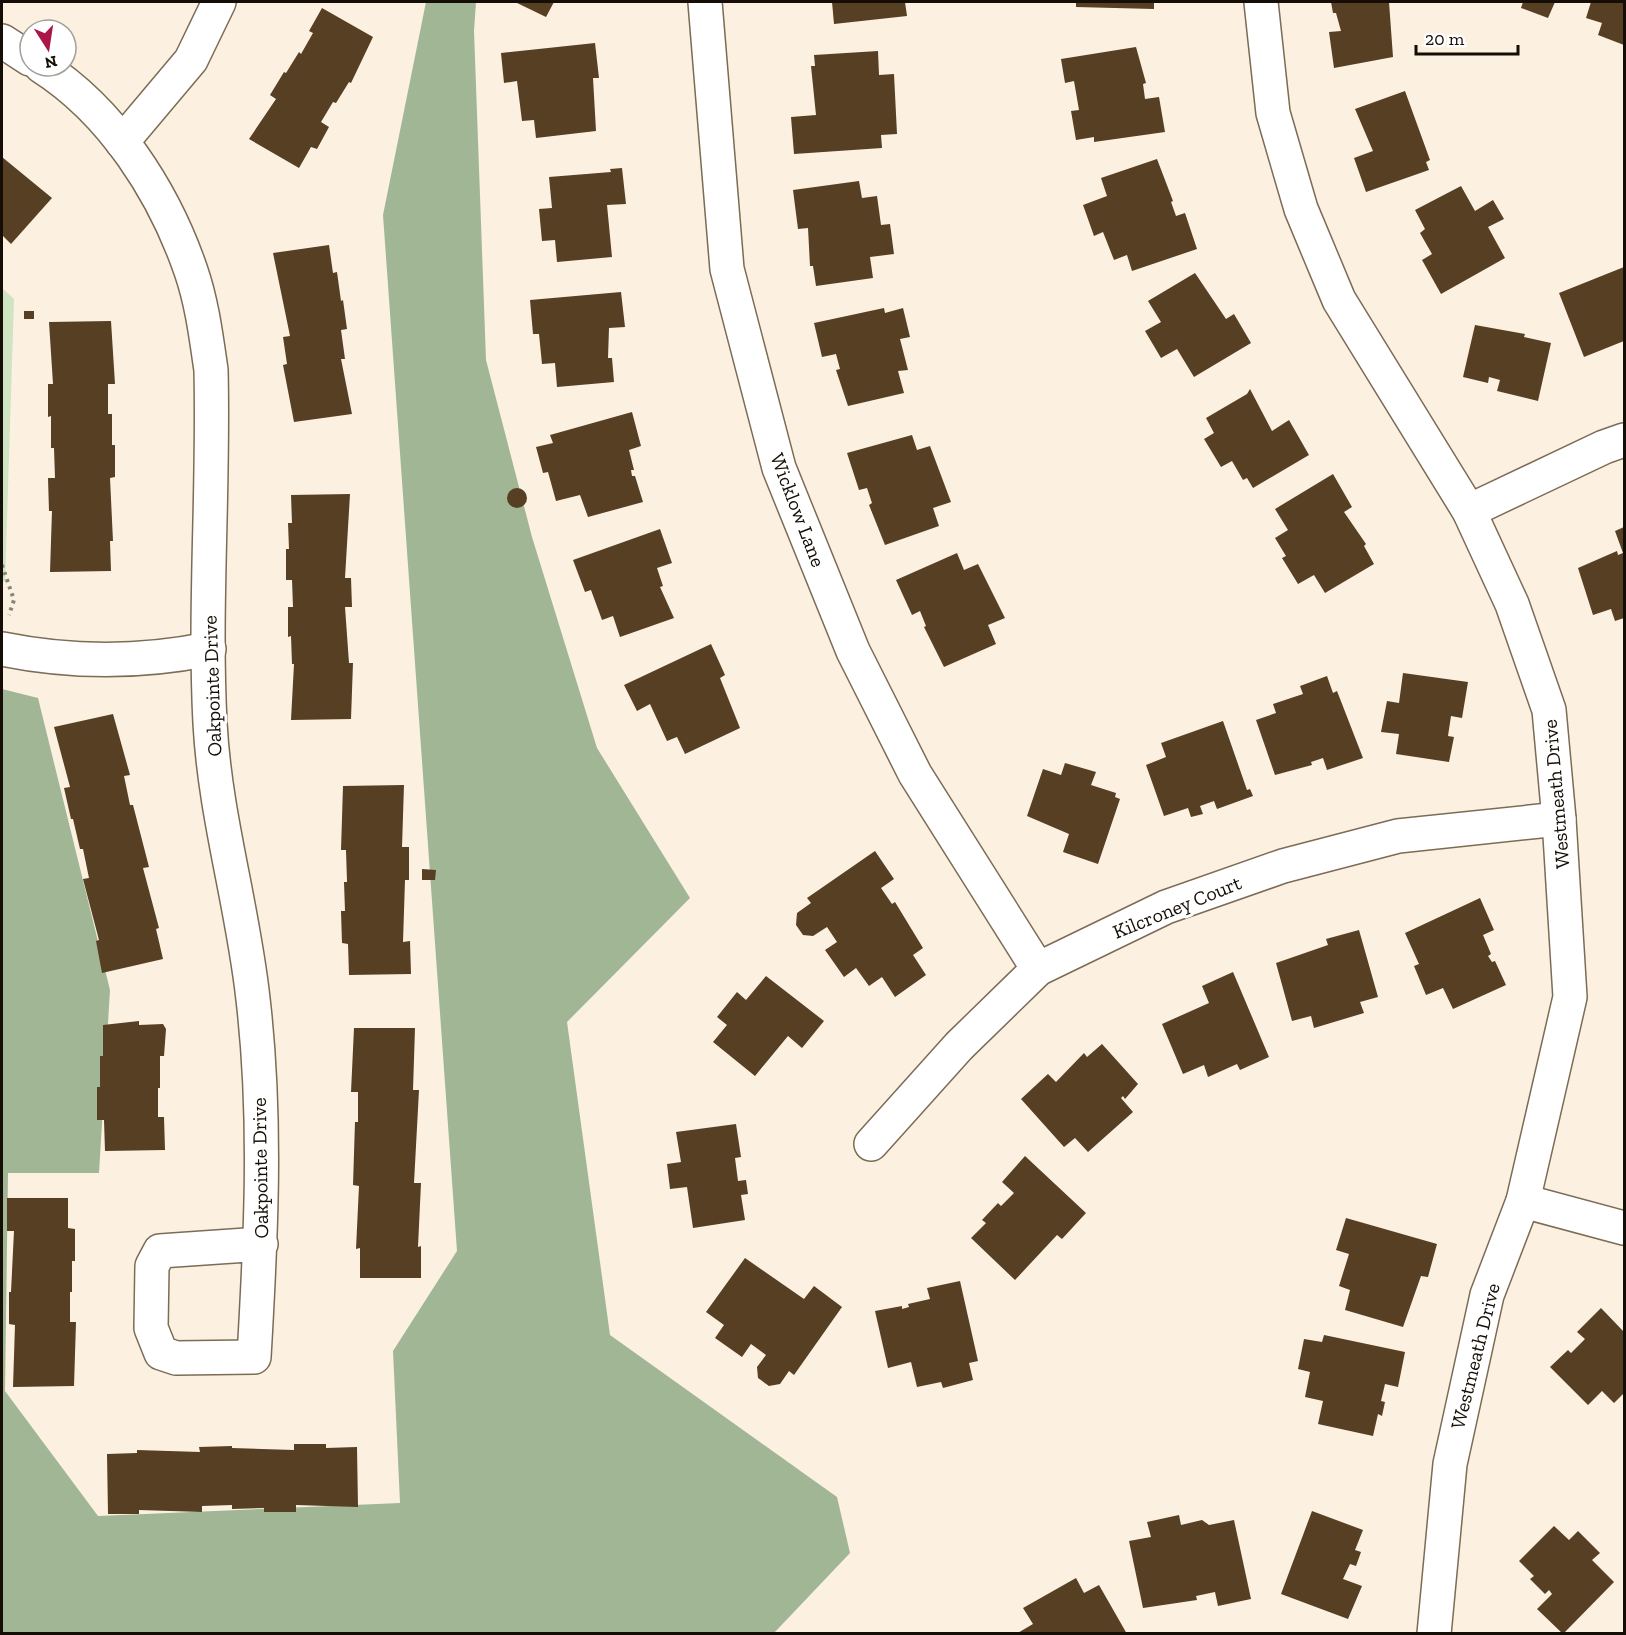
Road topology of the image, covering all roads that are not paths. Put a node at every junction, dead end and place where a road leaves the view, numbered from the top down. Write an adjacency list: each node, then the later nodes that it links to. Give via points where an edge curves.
1 (219, 2): 7 (street, via 191,60)
2 (705, 2): 13 (street, Wicklow Lane, via 726,269 779,468 853,651 915,774)
3 (1261, 2): 9 (street, Westmeath Drive, via 1273,113 1301,209 1339,300)
4 (2, 41): 5 (street)
5 (18, 51)
6 (56, 78): 7 (street, Oakpointe Drive, via 82,99)
7 (122, 142): 11 (street, Oakpointe Drive, via 180,243 204,316 211,370 213,442)
8 (1624, 440): 9 (street)
9 (1469, 512): 12 (street, Westmeath Drive, via 1512,604 1549,710)
10 (4, 634): 11 (street, via 32,655 99,660 171,657)
11 (209, 649): 17 (street, Oakpointe Drive, via 215,782 253,998 262,1125)
12 (1559, 819): 13 (street, Kilcroney Court, via 1398,836 1283,866 1166,907); 15 (street, Westmeath Drive, via 1570,998)
13 (1038, 969): 14 (street, Kilcroney Court, via 959,1046)
14 (871, 1144)
15 (1523, 1201): 16 (street); 18 (street, Westmeath Drive, via 1487,1294 1450,1464)
16 (1624, 1228)
17 (261, 1244): 17 (street, Oakpointe Drive, via 160,1251 152,1266 151,1328 161,1353 176,1358 254,1357)
18 (1434, 1634)

